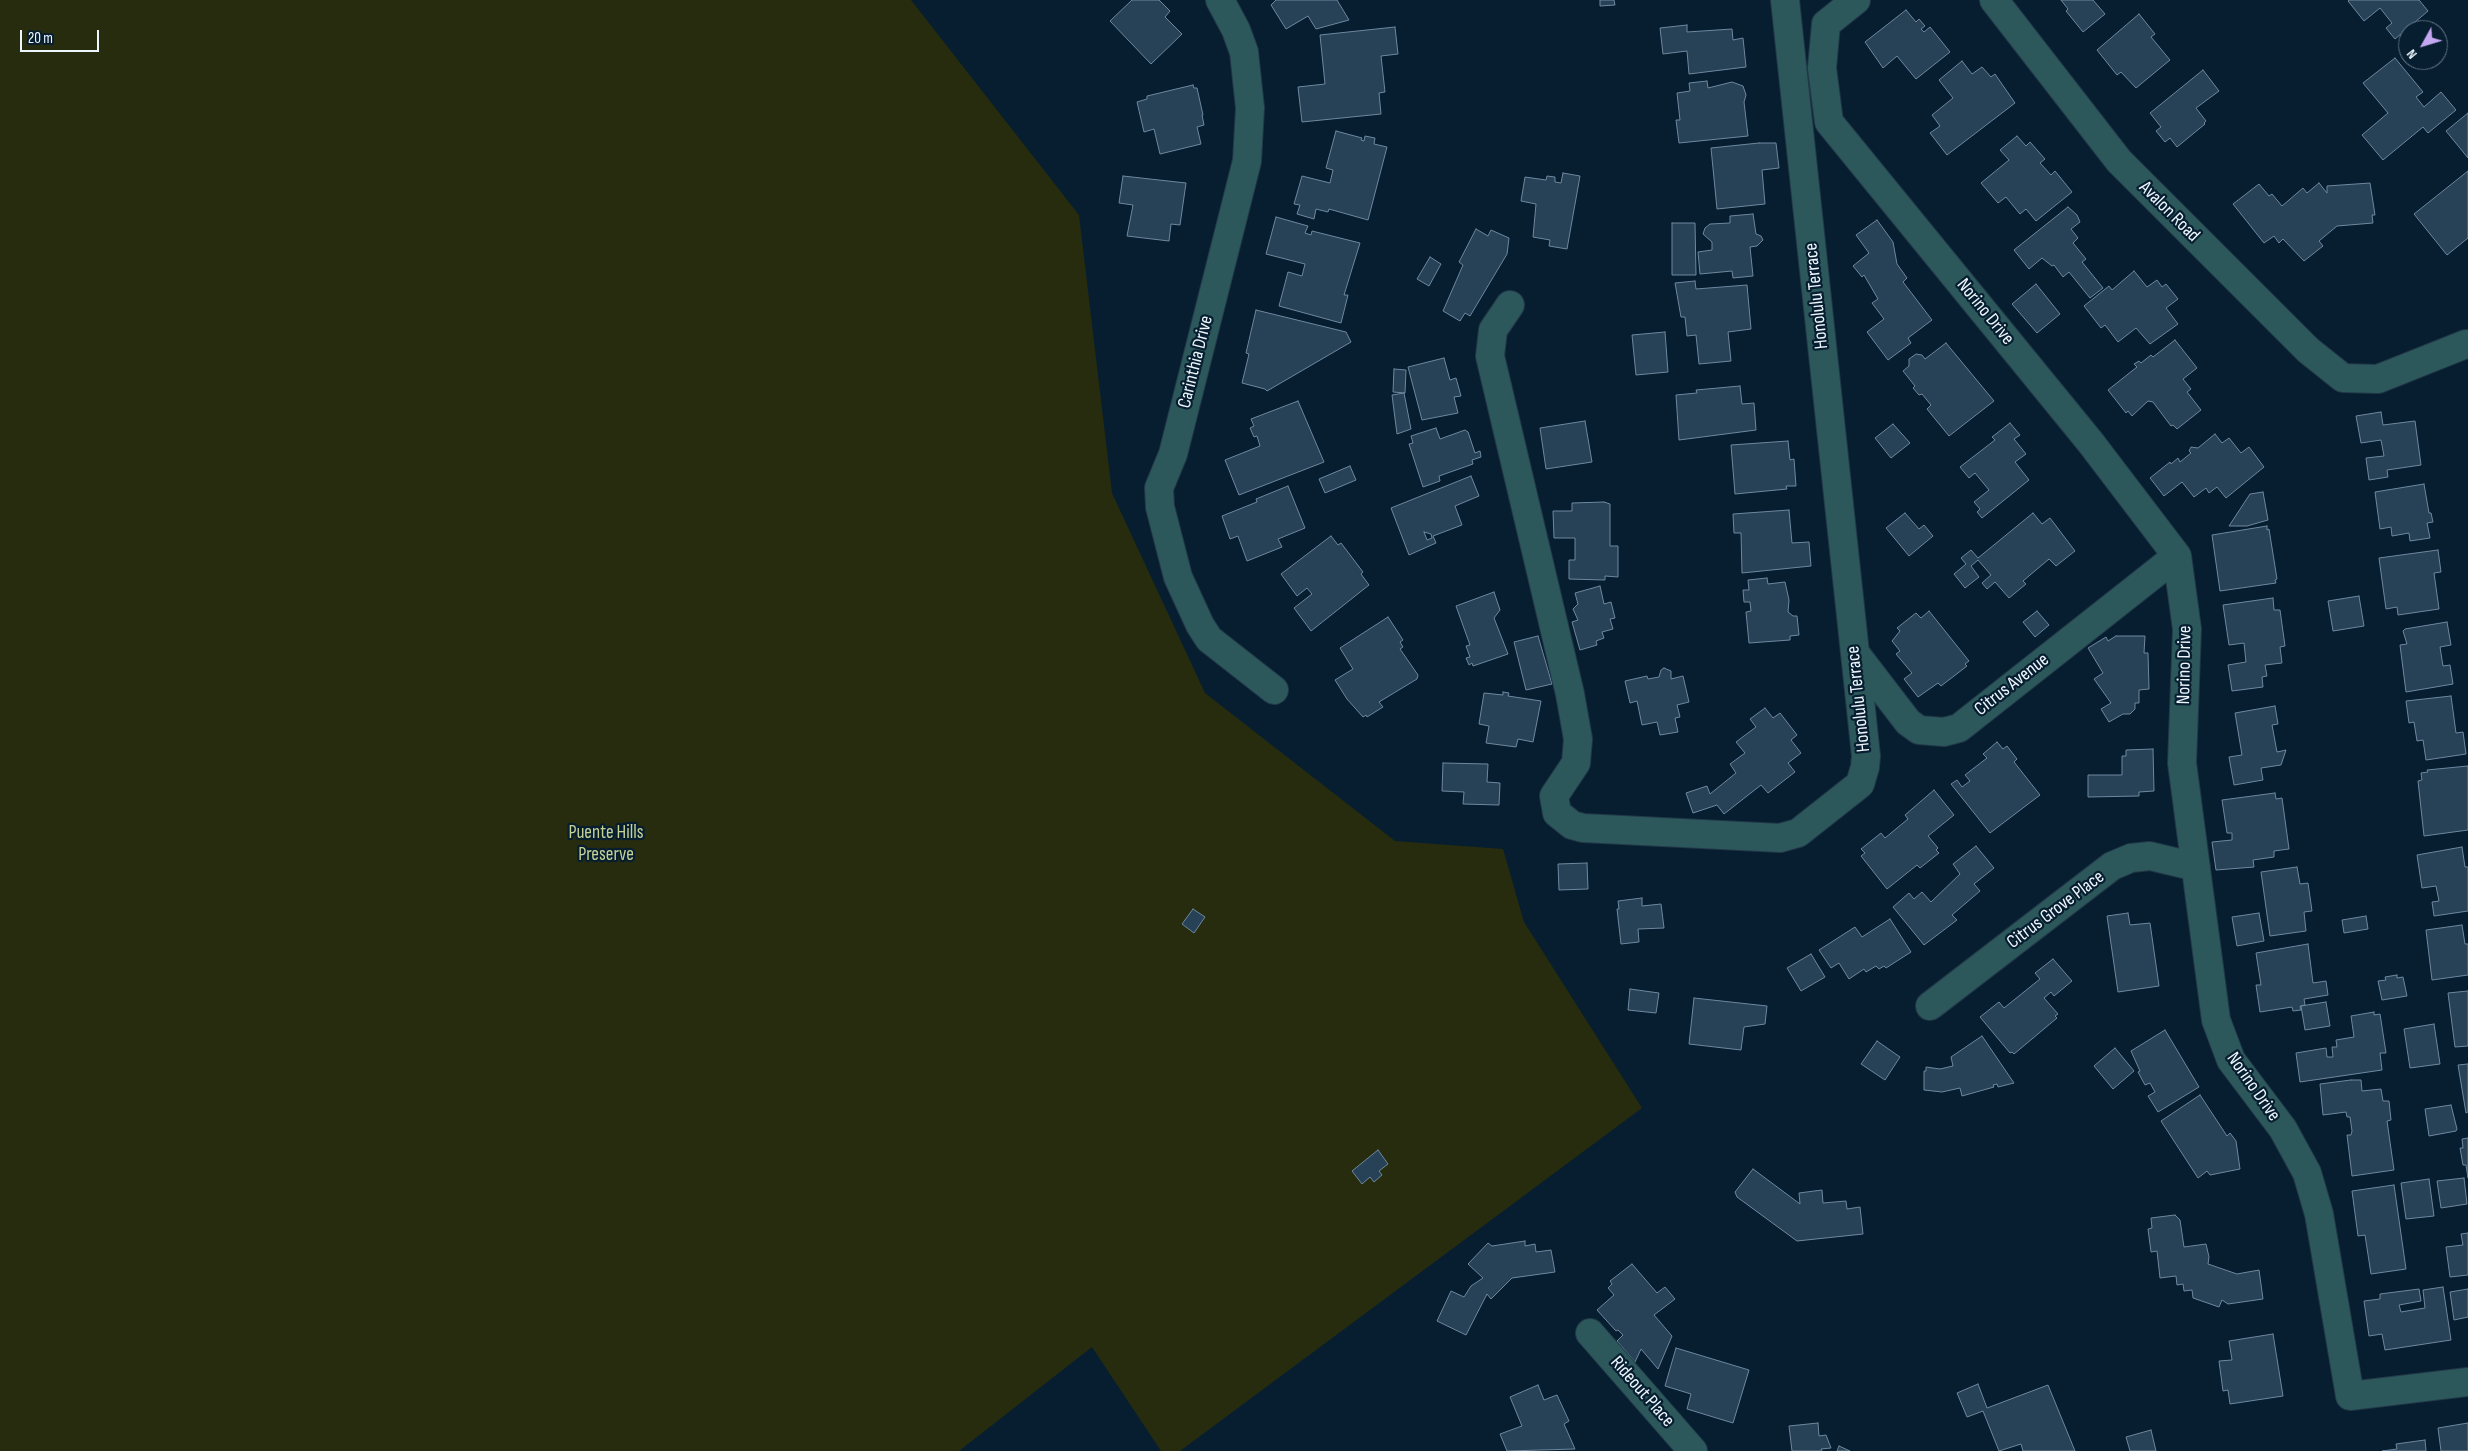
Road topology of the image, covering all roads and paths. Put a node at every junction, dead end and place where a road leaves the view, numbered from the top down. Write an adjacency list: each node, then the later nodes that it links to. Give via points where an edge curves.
1 (1220, 0): 9 (street, Carinthia Drive, via 1244,52 1250,108 1247,162 1173,454 1159,488 1160,507 1178,577 1200,625 1209,639)
2 (1785, 0): 8 (street, Honolulu Terrace)
3 (1856, 0): 7 (street, Norino Drive, via 1826,24 1822,68 1830,122 2091,443)
4 (1994, 0): 6 (street, Avalon Road, via 2118,161 2308,350 2343,378 2378,379)
5 (1510, 306): 8 (street, Honolulu Terrace, via 1492,330 1490,356 1578,739 1576,763 1554,796 1557,812 1563,819 1583,828 1780,838 1798,833 1854,789 1863,778 1866,756)
6 (2467, 343)
7 (2177, 556): 8 (street, Citrus Avenue, via 1959,728 1944,732 1919,730 1908,722); 10 (street, Norino Drive, via 2187,629 2182,763)
8 (1855, 653)
9 (1274, 690)
10 (2196, 867): 11 (street, Citrus Grove Place, via 2150,856 2131,858 2112,866); 13 (street, Norino Drive, via 2216,1020 2231,1060 2283,1129 2307,1173 2319,1214 2350,1396)
11 (1930, 1006)
12 (1590, 1333): 14 (street, Rideout Place)
13 (2468, 1382)
14 (1693, 1451)

